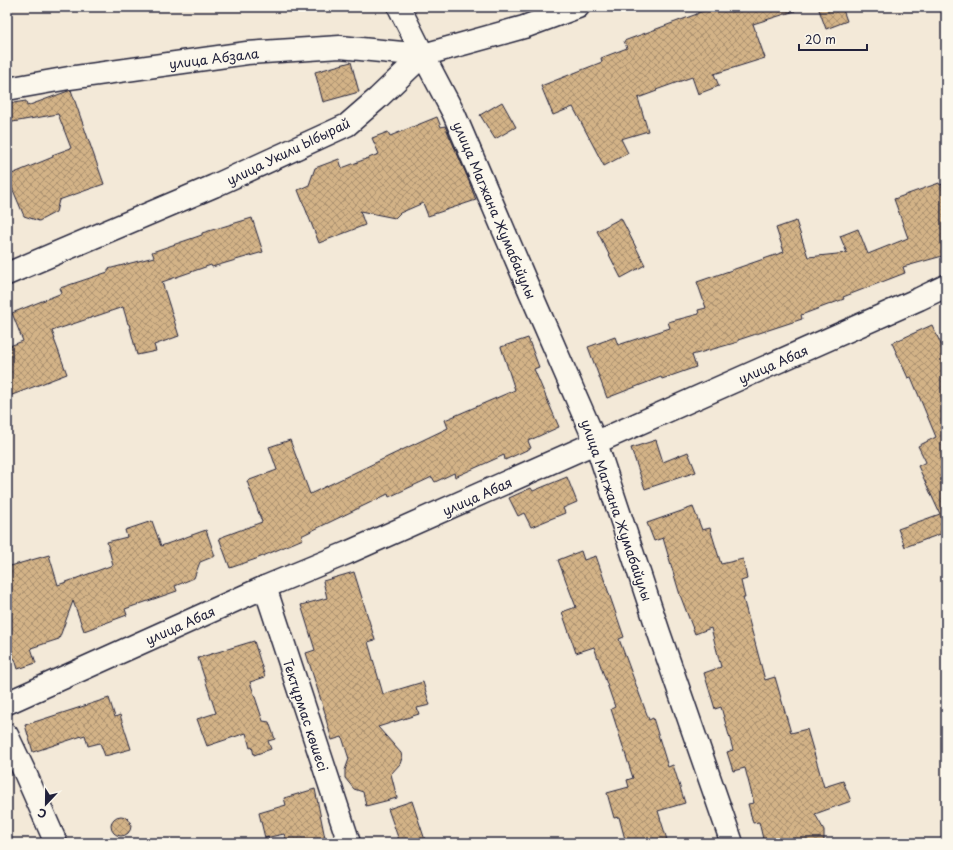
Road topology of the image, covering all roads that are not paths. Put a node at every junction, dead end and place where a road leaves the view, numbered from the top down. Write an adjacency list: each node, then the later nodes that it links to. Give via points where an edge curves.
1 (399, 7): 3 (street, улица Магжана Жумабайулы)
2 (578, 7): 3 (street, улица Укили Ыбырай, via 524,27)
3 (423, 55): 4 (street, улица Абзала, via 340,47 247,53); 5 (street, улица Укили Ыбырай, via 347,125 214,186); 7 (street, улица Магжана Жумабайулы, via 454,114)
4 (7, 89)
5 (7, 274)
6 (946, 286): 7 (street, улица Абая)
7 (596, 443): 8 (street, улица Абая); 13 (street, улица Магжана Жумабайулы)
8 (265, 587): 9 (street, улица Абая); 12 (street, Тектұрмас көшесі)
9 (7, 703)
10 (7, 735): 11 (street)
11 (56, 843)
12 (348, 843)
13 (732, 843)

